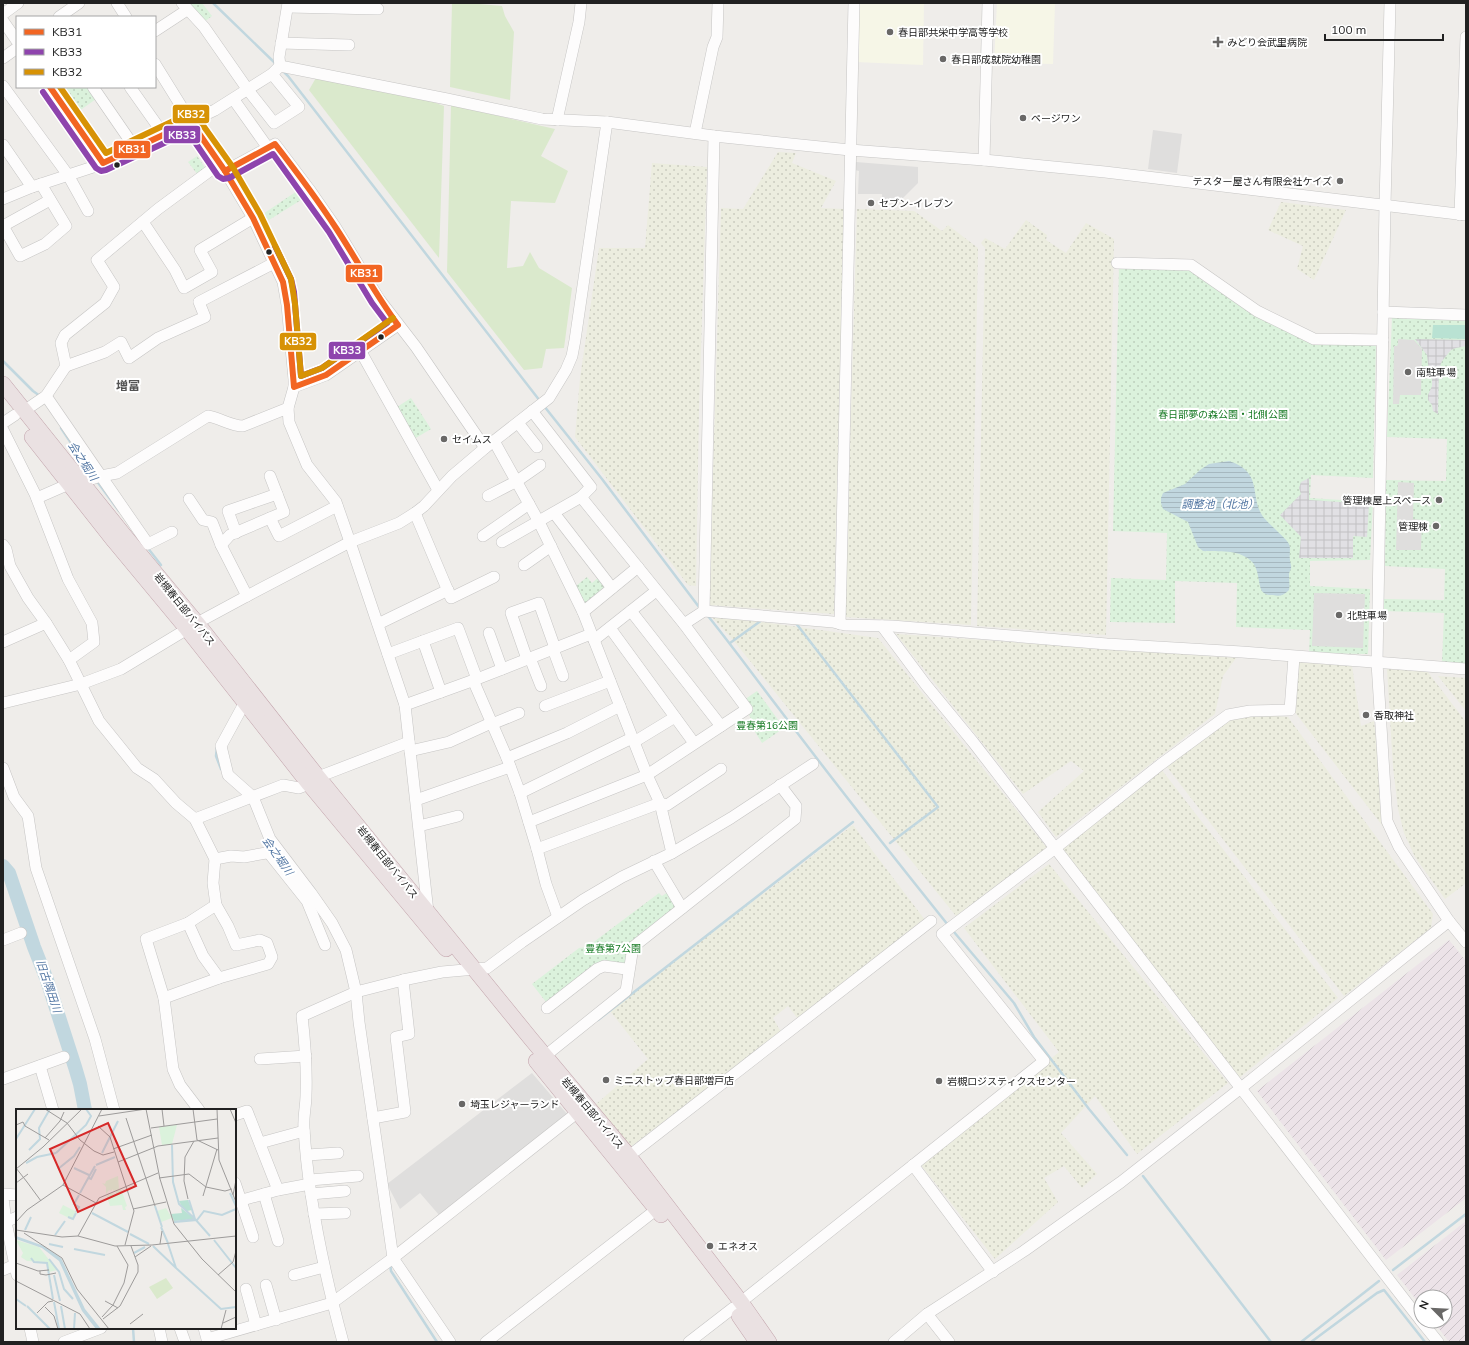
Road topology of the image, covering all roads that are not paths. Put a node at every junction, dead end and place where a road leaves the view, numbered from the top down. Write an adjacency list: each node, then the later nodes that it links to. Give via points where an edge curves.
1 (18, 3): 12 (street)
2 (79, 3): 13 (street)
3 (117, 3): 14 (street)
4 (581, 3): 31 (street)
5 (718, 3): 34 (street, via 717,37)
6 (854, 3): 40 (street)
7 (988, 3): 41 (street)
8 (1390, 3): 48 (street)
9 (288, 5): 11 (street); 19 (street)
10 (185, 6): 16 (street); 29 (street, via 204,27)
11 (378, 9)
12 (3, 14)
13 (60, 16)
14 (124, 16)
15 (3, 21): 18 (street)
16 (156, 30)
17 (1466, 37): 50 (street)
18 (16, 40)
19 (281, 43): 20 (street); 24 (street)
20 (349, 45)
21 (16, 49): 22 (street)
22 (3, 58)
23 (156, 66): 32 (street)
24 (276, 70): 29 (street); 29 (street, via 299,107 274,123); 31 (street)
25 (3, 86): 44 (street)
26 (51, 88): 42 (street)
27 (94, 88): 38 (street)
28 (131, 88): 35 (street)
29 (248, 90): 30 (street)
30 (234, 100): 32 (street); 39 (street)
31 (557, 120): 33 (street)
32 (191, 122): 35 (street); 43 (street)
33 (607, 122): 34 (street); 67 (street, via 572,356 549,398)
34 (695, 133): 36 (street)
35 (164, 135): 38 (street)
36 (714, 136): 40 (street); 107 (street)
37 (3, 145): 45 (street)
38 (135, 148): 42 (street)
39 (268, 148): 43 (street); 58 (street, via 275,144 309,189)
40 (850, 150): 41 (street); 112 (street)
41 (984, 160): 48 (street)
42 (103, 163): 44 (street)
43 (222, 168): 51 (street); 52 (street, via 158,209)
44 (68, 176): 45 (street); 49 (street)
45 (36, 185): 46 (street); 47 (street)
46 (3, 199)
47 (50, 200): 53 (street); 53 (street, via 66,226 45,244 20,256)
48 (1385, 205): 50 (street); 56 (street)
49 (88, 211)
50 (1463, 215)
51 (253, 218): 52 (street, via 200,250 212,272 184,288); 54 (street)
52 (143, 222): 61 (street, via 97,260 114,287 105,303 65,335 61,344)
53 (3, 226)
54 (274, 263): 61 (street, via 199,302 205,317 158,338 129,358 121,342 105,352); 63 (street, via 286,292)
55 (1116, 263): 59 (street, via 1191,265 1257,311 1314,339)
56 (1384, 312): 57 (street); 59 (street)
57 (1466, 314)
58 (398, 325): 60 (street); 73 (street)
59 (1383, 340): 125 (street)
60 (361, 352): 63 (street, via 326,375); 79 (street)
61 (66, 366): 64 (street)
62 (3, 384): 68 (highway, 岩槻春日部バイパス)
63 (294, 387): 66 (street)
64 (43, 398): 68 (street); 75 (street)
65 (3, 401): 68 (highway, 岩槻春日部バイパス)
66 (288, 408): 75 (street, via 244,426 236,426 208,416 117,473); 86 (street, via 289,422 308,465)
67 (532, 411): 69 (street); 82 (street, via 591,487)
68 (14, 416): 78 (highway, 岩槻春日部バイパス)
69 (518, 423): 71 (street); 72 (street)
70 (3, 430): 83 (street)
71 (494, 441): 73 (street); 77 (street)
72 (537, 447)
73 (485, 448): 79 (street)
74 (540, 465): 77 (street)
75 (101, 476): 78 (street); 91 (street, via 148,544)
76 (270, 476): 80 (street)
77 (517, 481): 81 (street); 85 (street)
78 (76, 483): 83 (street); 113 (highway, 岩槻春日部バイパス)
79 (438, 490): 87 (street)
80 (277, 494): 89 (street, via 284,512); 92 (street, via 228,510)
81 (488, 496)
82 (581, 497): 88 (street); 100 (street)
83 (37, 498): 124 (street, via 68,579 92,623 94,642)
84 (189, 499): 97 (street, via 203,520 212,522)
85 (529, 504): 90 (street); 93 (street)
86 (337, 506): 89 (street, via 279,536); 94 (street)
87 (415, 513): 94 (street, via 399,523); 103 (street)
88 (554, 513): 90 (street); 102 (street)
89 (270, 518): 92 (street)
90 (539, 522): 95 (street); 98 (street)
91 (172, 532)
92 (236, 533): 97 (street, via 230,535)
93 (484, 536)
94 (350, 542): 105 (street); 110 (street)
95 (502, 542)
96 (3, 545): 109 (street, via 10,566)
97 (221, 545): 105 (street)
98 (551, 546): 99 (street); 108 (street)
99 (524, 565)
100 (638, 567): 102 (street); 104 (street)
101 (494, 577): 103 (street, via 451,598)
102 (612, 588): 108 (street)
103 (448, 590): 110 (street)
104 (656, 591): 106 (street); 111 (street)
105 (247, 596): 113 (street)
106 (631, 611): 115 (street); 142 (street)
107 (704, 611): 111 (street); 112 (street)
108 (583, 612): 117 (street)
109 (46, 623): 119 (street); 124 (street)
110 (378, 624): 121 (street)
111 (684, 624): 142 (street, via 746,709)
112 (840, 624): 114 (street)
113 (192, 626): 131 (street, via 121,669); 134 (highway, 岩槻春日部バイパス); 151 (highway, 岩槻春日部バイパス)
114 (882, 626): 122 (street); 162 (street)
115 (610, 628): 117 (street); 140 (street)
116 (489, 633): 126 (street)
117 (592, 637): 120 (street); 130 (street)
118 (423, 641): 121 (street); 129 (street, via 458,628); 133 (street)
119 (3, 642)
120 (554, 648): 123 (street); 123 (street, via 539,603 511,613); 128 (street)
121 (388, 654): 136 (street)
122 (1294, 657): 125 (street); 162 (street, via 1290,710 1250,710 1228,715)
123 (529, 658): 126 (street); 132 (street)
124 (69, 660): 131 (street)
125 (1377, 662): 127 (street); 173 (street, via 1387,821 1399,847)
126 (502, 669): 129 (street)
127 (1466, 669)
128 (563, 676)
129 (475, 679): 133 (street); 141 (street)
130 (610, 681): 137 (street); 138 (street)
131 (81, 684): 135 (street); 158 (street, via 99,721 122,751 137,768 154,779 176,803)
132 (541, 686)
133 (441, 692): 136 (street)
134 (245, 702): 151 (highway, 岩槻春日部バイパス); 154 (street, via 221,746 228,775)
135 (3, 703)
136 (405, 705): 145 (street)
137 (546, 706)
138 (620, 706): 143 (street); 146 (street)
139 (519, 713): 141 (street)
140 (675, 717): 143 (street); 144 (street)
141 (492, 723): 145 (street, via 449,742); 146 (street)
142 (721, 726): 144 (street)
143 (633, 740): 150 (street); 153 (street)
144 (694, 743): 150 (street)
145 (410, 747): 151 (street); 155 (street)
146 (508, 762): 153 (street); 155 (street)
147 (813, 764): 152 (street)
148 (3, 768): 194 (street, via 14,797 28,816 36,868 95,1039)
149 (721, 769): 156 (street, via 667,805)
150 (647, 775): 156 (street); 159 (street)
151 (313, 781): 154 (street, via 299,788 283,785); 170 (highway, 岩槻春日部バイパス); 180 (highway, 岩槻春日部バイパス)
152 (780, 786): 164 (street); 169 (street, via 796,806 795,819)
153 (520, 793): 159 (street)
154 (249, 798): 158 (street); 163 (street, via 270,839)
155 (416, 800): 160 (street)
156 (660, 803): 161 (street); 164 (street)
157 (458, 816): 160 (street)
158 (196, 819): 165 (street)
159 (529, 822): 161 (street)
160 (419, 826): 170 (street)
161 (537, 849): 171 (street)
162 (1054, 849): 192 (street); 204 (street, via 942,934 1044,1061)
163 (272, 850): 165 (street, via 244,857); 168 (street, via 307,901)
164 (672, 853): 166 (street)
165 (215, 859): 167 (street, via 213,883)
166 (654, 861): 169 (street); 171 (street, via 622,877)
167 (216, 904): 174 (street); 181 (street, via 236,945 260,940 267,943 272,957 268,964)
168 (313, 904): 178 (street); 183 (street, via 332,923 346,950)
169 (682, 908): 187 (street, via 633,947 626,991 567,1034)
170 (428, 912): 180 (highway, 岩槻春日部バイパス)
171 (558, 917): 180 (street, via 487,968)
172 (931, 921): 203 (street)
173 (1449, 921): 177 (street); 192 (street)
174 (188, 923): 181 (street, via 203,956); 184 (street, via 146,939)
175 (21, 933): 176 (street)
176 (3, 940)
177 (1466, 942)
178 (325, 945)
179 (626, 969): 185 (street, via 604,966 597,969)
180 (469, 970): 182 (street, via 442,972); 187 (highway, 岩槻春日部バイパス); 196 (highway, 岩槻春日部バイパス)
181 (219, 978): 184 (street)
182 (403, 980): 183 (street); 198 (street, via 409,1034 396,1037 405,1112)
183 (356, 992): 186 (street, via 302,1016); 198 (street)
184 (164, 998): 195 (street, via 173,1069 180,1085)
185 (547, 1008)
186 (306, 1056): 189 (street); 199 (street)
187 (545, 1056): 203 (highway, 岩槻春日部バイパス)
188 (64, 1057): 190 (street)
189 (260, 1060)
190 (40, 1066): 191 (street); 193 (street)
191 (3, 1079)
192 (1241, 1088): 226 (street, via 1121,1182); 232 (street)
193 (53, 1109)
194 (114, 1109)
195 (198, 1109)
196 (578, 1112): 215 (highway, 岩槻春日部バイパス); 222 (street)
197 (236, 1115): 200 (street, via 247,1111)
198 (373, 1118): 222 (street)
199 (304, 1131): 200 (street); 202 (street)
200 (260, 1143): 208 (street)
201 (338, 1152): 202 (street)
202 (307, 1155): 206 (street)
203 (629, 1156): 231 (highway, 岩槻春日部バイパス)
204 (913, 1165): 226 (street); 231 (street)
205 (358, 1176): 206 (street)
206 (310, 1186): 208 (street); 209 (street); 217 (street)
207 (236, 1189): 214 (street)
208 (278, 1190): 211 (street)
209 (345, 1191)
210 (3, 1194): 212 (street)
211 (264, 1194): 214 (street); 221 (street)
212 (16, 1195)
213 (3, 1198): 219 (street)
214 (238, 1202): 220 (street)
215 (657, 1209): 231 (highway, 岩槻春日部バイパス); 249 (street)
216 (345, 1212): 217 (street)
217 (314, 1214): 223 (street)
218 (16, 1217): 219 (street)
219 (4, 1223): 224 (street)
220 (253, 1237)
221 (278, 1241)
222 (389, 1261): 230 (street); 248 (street)
223 (324, 1267): 227 (street); 230 (street)
224 (16, 1268): 225 (street)
225 (3, 1270)
226 (993, 1272): 233 (street)
227 (294, 1275)
228 (266, 1285): 234 (street)
229 (246, 1289): 235 (street)
230 (332, 1304): 234 (street); 247 (street)
231 (737, 1305): 250 (street); 251 (highway, 岩槻春日部バイパス); 252 (highway, 岩槻春日部バイパス)
232 (1413, 1311)
233 (927, 1314): 253 (street); 254 (street)
234 (276, 1320): 235 (street)
235 (256, 1325): 242 (street)
236 (30, 1329): 243 (street)
237 (99, 1329): 244 (street)
238 (159, 1329): 245 (street)
239 (180, 1329): 246 (street)
240 (204, 1329): 242 (street, via 207,1339)
241 (1427, 1329): 255 (street)
242 (232, 1337)
243 (33, 1342)
244 (64, 1342)
245 (162, 1342)
246 (185, 1342)
247 (343, 1342)
248 (450, 1342)
249 (486, 1342)
250 (689, 1342)
251 (756, 1342)
252 (769, 1342)
253 (894, 1342)
254 (949, 1342)
255 (1438, 1342)

